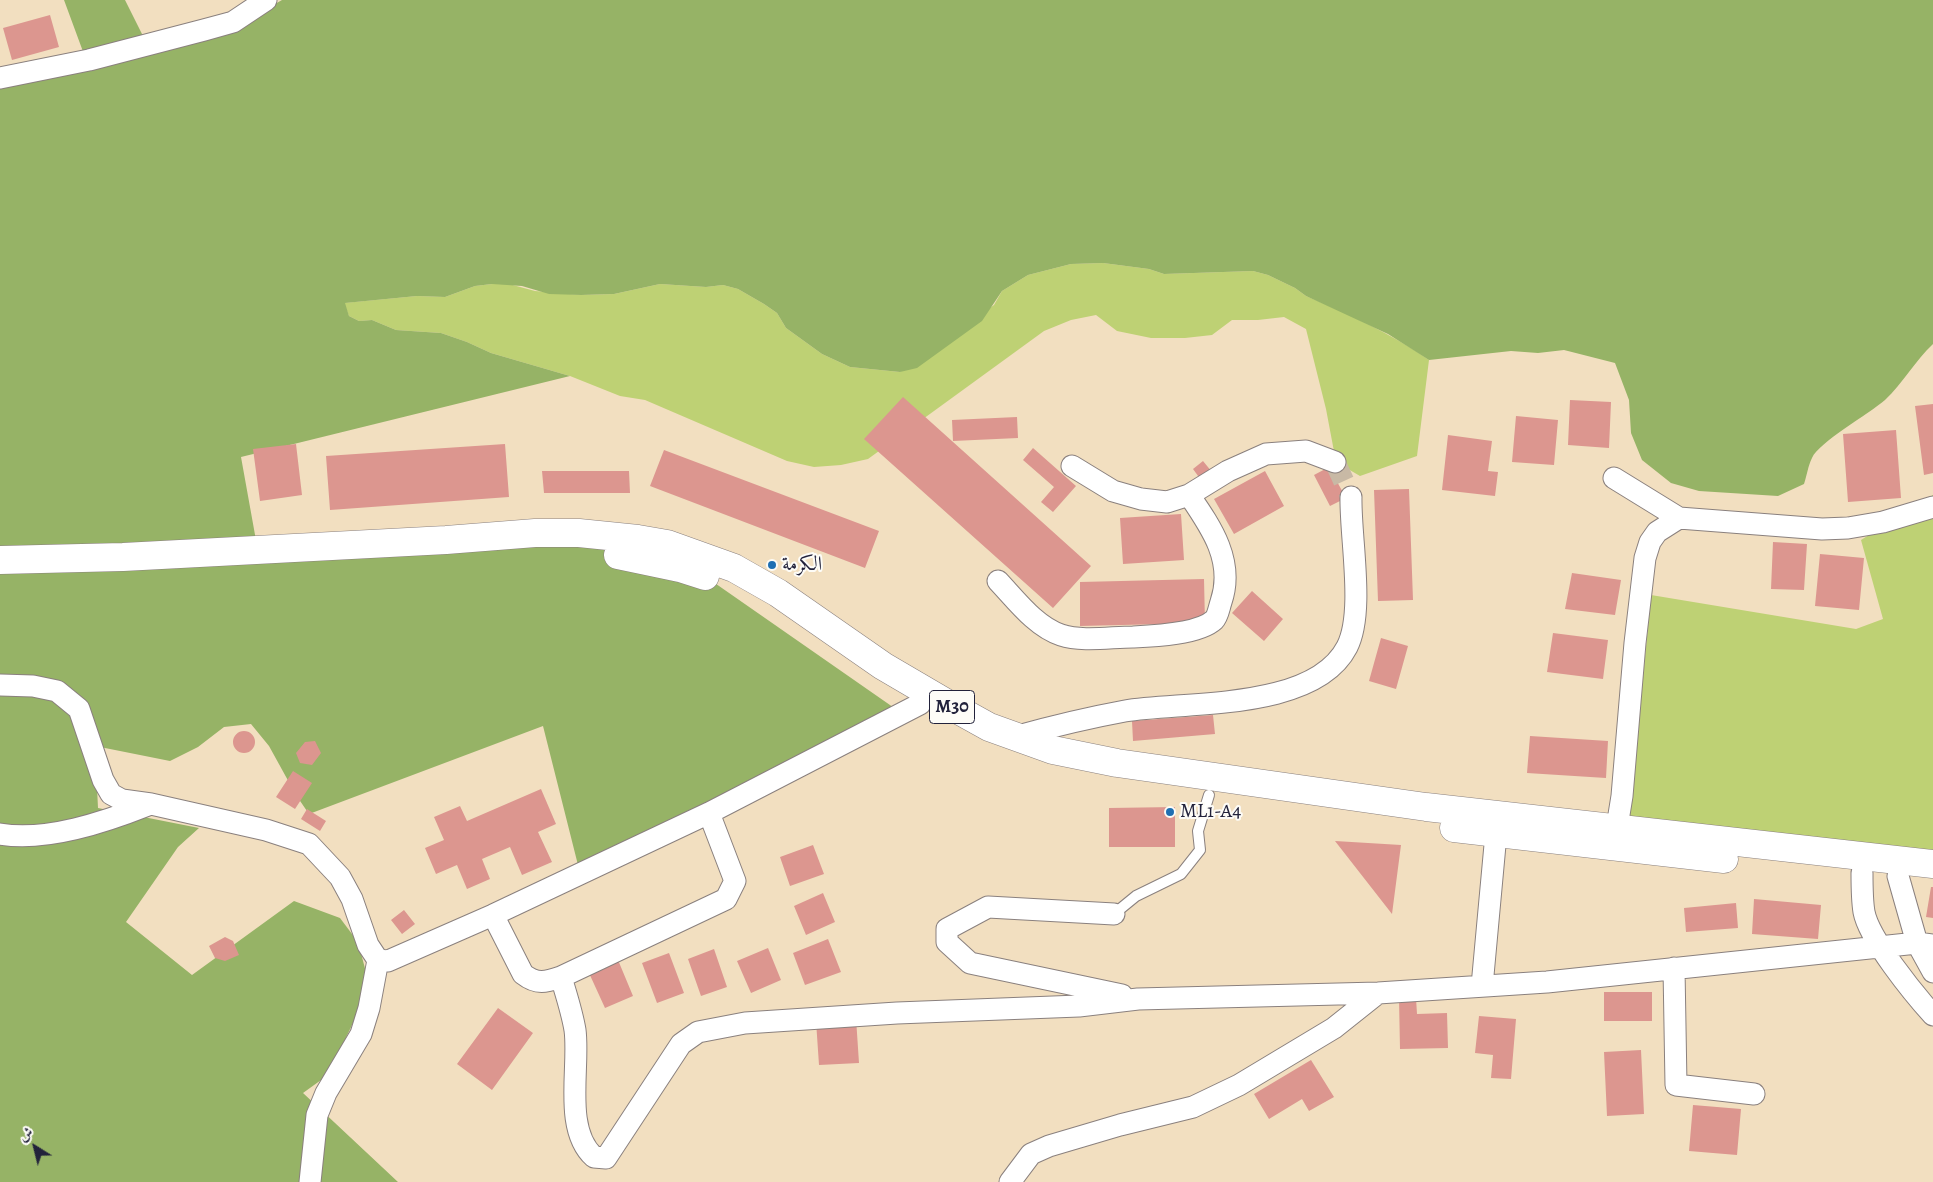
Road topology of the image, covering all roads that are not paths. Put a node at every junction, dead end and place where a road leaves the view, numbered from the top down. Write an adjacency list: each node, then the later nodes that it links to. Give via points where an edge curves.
1 (266, 0): 2 (street, via 233,22 89,60)
2 (0, 78)
3 (1335, 462): 6 (street, via 1306,451 1266,454 1228,470)
4 (1072, 466): 6 (street, via 1113,491 1141,499 1168,502)
5 (1614, 478): 9 (street)
6 (1188, 495): 12 (street, via 1211,527 1222,552 1226,572 1224,595 1215,619 1201,628 1148,636 1061,636 1044,626)
7 (1351, 496): 15 (street, via 1350,526 1356,572 1353,624 1347,647 1333,664 1309,682 1245,700 1126,711)
8 (1933, 507): 9 (street, via 1883,522 1822,530)
9 (1679, 518): 19 (street, via 1657,532 1645,558)
10 (0, 560): 15 (highway, M30, via 34,561 535,533 579,533 667,544 734,568 883,666 989,727)
11 (0, 577): 14 (highway, M30, via 90,577 518,551 600,552 680,568 752,595 800,622)
12 (998, 581)
13 (0, 685): 17 (street, via 32,686 57,692 79,710 111,794 122,800)
14 (920, 704): 16 (highway, M30, via 1003,750 1045,766 1113,781); 18 (street)
15 (1014, 737): 19 (highway, M30, via 1053,750 1117,764 1426,807)
16 (1208, 795): 21 (highway, M30); 27 (lane, via 1198,831 1200,850 1181,874 1136,896)
17 (151, 804): 20 (street, via 40,836); 30 (street, via 266,830 309,844 340,877 352,899 368,945)
18 (709, 814): 26 (street); 33 (street, via 735,881 726,899)
19 (1617, 827): 22 (highway, M30)
20 (0, 834)
21 (1496, 834): 23 (highway, M30); 34 (street)
22 (1933, 864)
23 (1862, 874): 24 (highway, M30); 29 (street, via 1864,914)
24 (1898, 876): 25 (highway, M30); 28 (street)
25 (1933, 881)
26 (493, 914): 30 (street, via 388,961); 33 (street, via 523,974 541,983)
27 (1114, 914): 36 (street, via 988,907 947,929 947,942 970,963)
28 (1925, 944): 29 (street); 32 (street)
29 (1881, 947): 31 (street); 37 (street)
30 (378, 960): 39 (street, via 361,1034 326,1093 317,1115)
31 (1674, 968): 34 (street); 38 (street, via 1676,1085)
32 (1933, 972)
33 (561, 977): 36 (street, via 575,1030 575,1079 581,1140 594,1157 606,1158 681,1044 698,1032 745,1023 1079,1006)
34 (1482, 986): 35 (street)
35 (1378, 994): 36 (street); 40 (street, via 1334,1028 1239,1085 1192,1107 1049,1146 1031,1154)
36 (1138, 998)
37 (1933, 1015)
38 (1754, 1094)
39 (310, 1182)
40 (1010, 1182)

